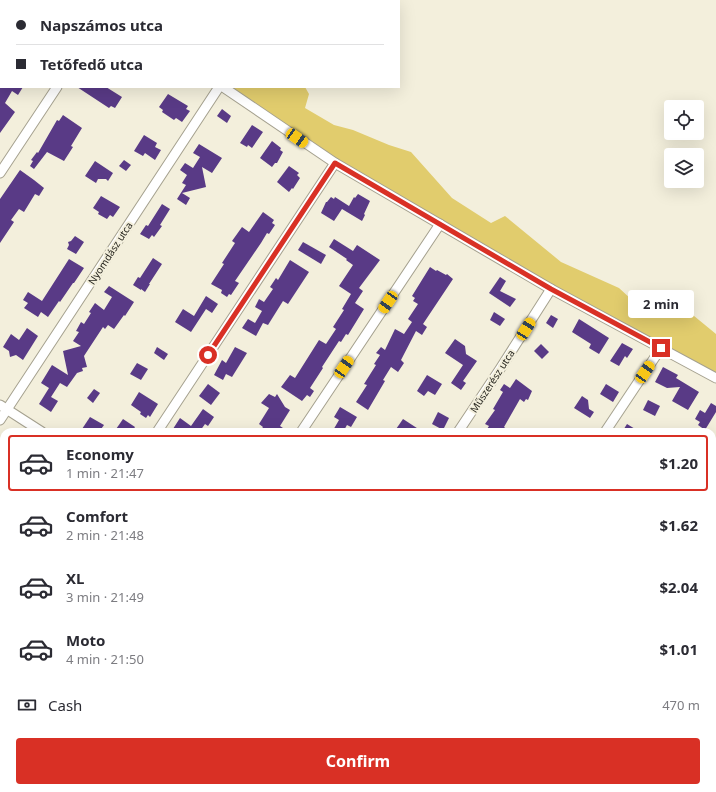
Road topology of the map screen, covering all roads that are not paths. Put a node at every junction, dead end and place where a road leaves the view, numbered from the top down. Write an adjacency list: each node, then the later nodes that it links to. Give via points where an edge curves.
1 (56, 88): 5 (street)
2 (218, 88): 10 (street, Nyomdász utca)
3 (224, 88): 4 (street)
4 (335, 163): 6 (street); 13 (street)
5 (0, 173)
6 (440, 224): 7 (street); 14 (street)
7 (551, 289): 8 (street); 15 (street, Műszerész utca)
8 (661, 348): 9 (street); 16 (street)
9 (716, 378)
10 (4, 407): 11 (street, Nyomdász utca); 12 (street)
11 (0, 420)
12 (36, 428)
13 (160, 428)
14 (304, 428)
15 (461, 428)
16 (608, 428)

